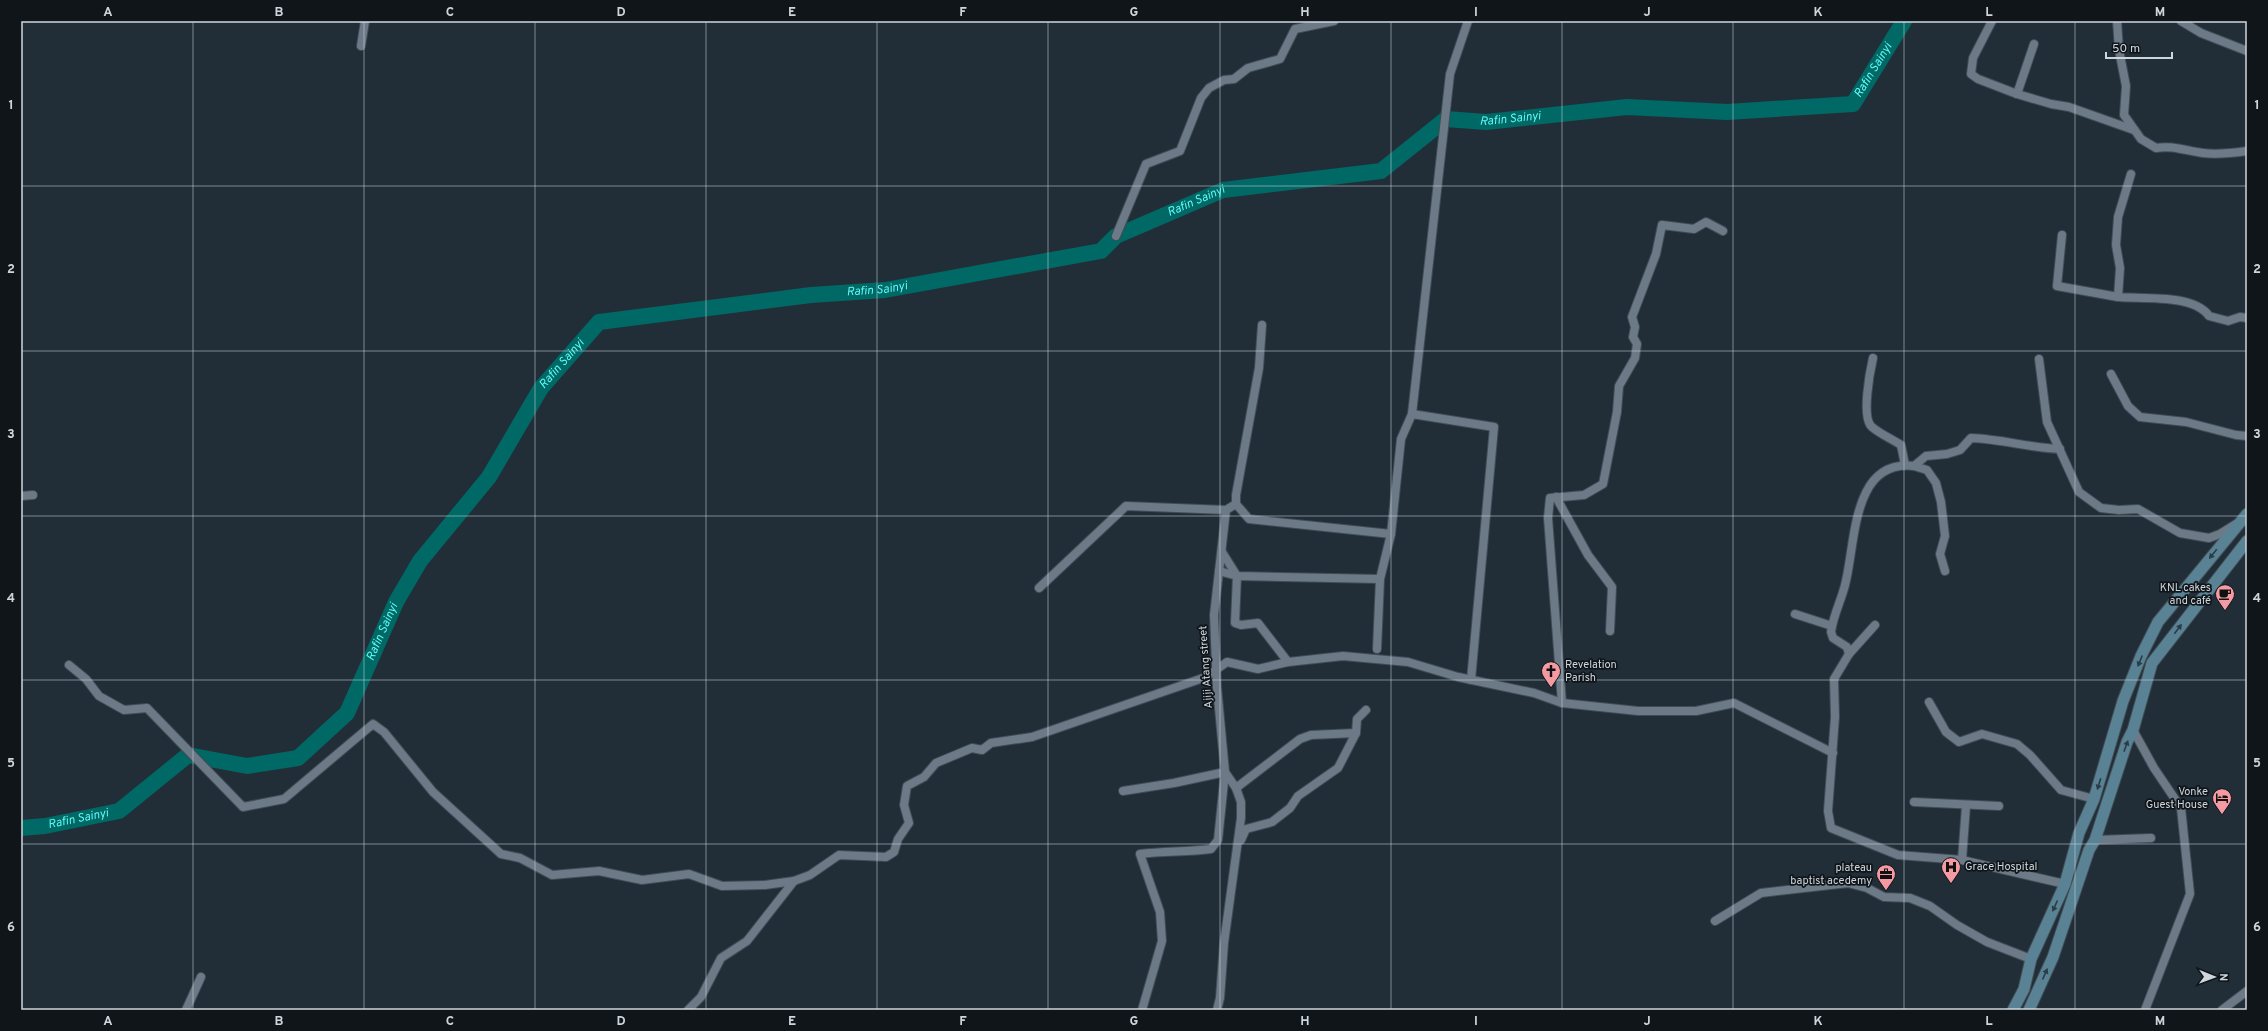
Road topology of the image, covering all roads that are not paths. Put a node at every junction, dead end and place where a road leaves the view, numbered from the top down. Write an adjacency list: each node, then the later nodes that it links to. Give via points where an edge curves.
1 (365, 21): 8 (street)
2 (1334, 21): 16 (street, via 1295,29 1280,59 1248,68 1234,79 1224,80 1209,88 1201,98 1180,151 1146,164)
3 (1468, 21): 23 (street, via 1450,74)
4 (1992, 21): 10 (street, via 1972,58 1971,74 1978,80)
5 (2117, 21): 11 (street, via 2126,86 2124,114)
6 (2181, 21): 9 (street, via 2201,33)
7 (2034, 44): 10 (street)
8 (361, 46)
9 (2247, 51)
10 (2017, 94): 11 (street, via 2069,107)
11 (2134, 130): 12 (street, via 2141,139 2156,148 2167,146 2210,154)
12 (2247, 151)
13 (2131, 174): 17 (street, via 2118,217)
14 (1723, 231): 30 (street, via 1706,222 1694,229 1662,225 1656,254 1632,317 1635,327 1633,337 1637,344 1635,358 1619,386 1618,412 1603,484 1584,495)
15 (2062, 235): 17 (street, via 2057,286)
16 (1116, 236)
17 (2118, 297): 18 (street, via 2185,302 2206,311 2209,316 2228,321 2240,317)
18 (2247, 318)
19 (1262, 325): 31 (street, via 1259,368)
20 (1873, 358): 26 (street, via 1866,393 1868,420 1871,427 1901,445)
21 (2039, 359): 25 (street, via 2047,422)
22 (2111, 374): 24 (street, via 2128,406 2140,417 2186,422)
23 (1412, 414): 34 (street, via 1401,439); 51 (street, via 1494,426)
24 (2247, 436)
25 (2060, 449): 27 (street, via 2034,448 1999,439 1971,438 1960,450 1926,456); 33 (street, via 2079,492 2101,508 2138,509 2180,533 2209,538 2220,534)
26 (1905, 465): 27 (street); 44 (street, via 1884,471 1873,481 1862,500 1845,585)
27 (1914, 466): 37 (street, via 1927,470 1936,483 1945,536 1940,554)
28 (33, 495): 29 (street)
29 (21, 496)
30 (1556, 497): 45 (street, via 1588,555 1612,587); 53 (street, via 1550,498 1548,518)
31 (1236, 504): 32 (street); 34 (street, via 1249,519)
32 (1226, 510): 36 (street, Ajiji Atang street); 41 (street, via 1126,506)
33 (2246, 515): 61 (main road, one-way to 61, via 2158,622 2123,702)
34 (1391, 534): 40 (street)
35 (2247, 541): 55 (main road, one-way to 35, via 2152,663)
36 (1222, 552): 38 (street, Ajiji Atang street); 39 (street)
37 (1945, 570)
38 (1219, 571): 39 (street); 50 (street, Ajiji Atang street, via 1214,615)
39 (1237, 576): 40 (street); 48 (street, via 1235,623 1258,623)
40 (1380, 579): 46 (street)
41 (1039, 588)
42 (1795, 614): 44 (street)
43 (1875, 625): 47 (street)
44 (1832, 626): 47 (street, via 1833,638 1847,647)
45 (1610, 631)
46 (1377, 649)
47 (1849, 654): 57 (street, via 1834,679)
48 (1288, 662): 50 (street, via 1258,669 1227,662); 51 (street, via 1343,656 1408,662)
49 (69, 665): 69 (street, via 86,679 99,696 124,710 147,708 243,807 284,799 373,724 384,732 433,792 501,854 520,858 552,875 599,871 642,880 689,874 722,886)
50 (1217, 669): 58 (street, Ajiji Atang street); 69 (street, via 1206,677 1032,737 991,743 982,750 972,748 936,763 924,777 908,786 904,805 909,823 898,838 894,852 886,857 839,855 810,875)
51 (1471, 680): 53 (street, via 1534,693)
52 (1929, 702): 61 (street, via 1951,738 1959,742 1982,734 2017,744 2061,790)
53 (1562, 703): 57 (street, via 1638,711 1696,711 1734,703)
54 (1366, 710): 56 (street, via 1357,719)
55 (2133, 730): 66 (main road, one-way to 55); 81 (street, via 2154,768 2181,808 2190,894)
56 (1356, 733): 59 (street, via 1311,735 1300,739); 67 (street, via 1338,768 1298,796 1290,808 1272,822 1246,828)
57 (1833, 753): 68 (street, via 1828,811 1831,828 1898,855)
58 (1225, 772): 59 (street); 60 (street); 77 (street, Ajiji Atang street, via 1218,840 1211,849 1140,854 1160,912 1162,941)
59 (1236, 788): 67 (street, via 1241,802 1241,813)
60 (1123, 790)
61 (2094, 800): 70 (main road, via 2080,832)
62 (1914, 802): 63 (street)
63 (1966, 806): 64 (street); 68 (street)
64 (1999, 806)
65 (2151, 838): 66 (street)
66 (2095, 840): 80 (main road, one-way to 66, via 2053,957 2089,850)
67 (1236, 850): 78 (street)
68 (1962, 860): 70 (street)
69 (794, 881): 76 (street, via 747,940 721,958 701,997)
70 (2065, 884): 72 (main road, one-way to 72)
71 (1714, 921): 72 (street, via 1761,893 1848,883 1867,888 1884,897 1910,898 1930,906 1956,925 1987,942)
72 (2031, 959): 79 (main road, via 2024,989)
73 (201, 977): 75 (street)
74 (2247, 991): 82 (street)
75 (186, 1010)
76 (688, 1010)
77 (1142, 1010)
78 (1217, 1010)
79 (2013, 1010)
80 (2031, 1010)
81 (2145, 1010)
82 (2222, 1010)

